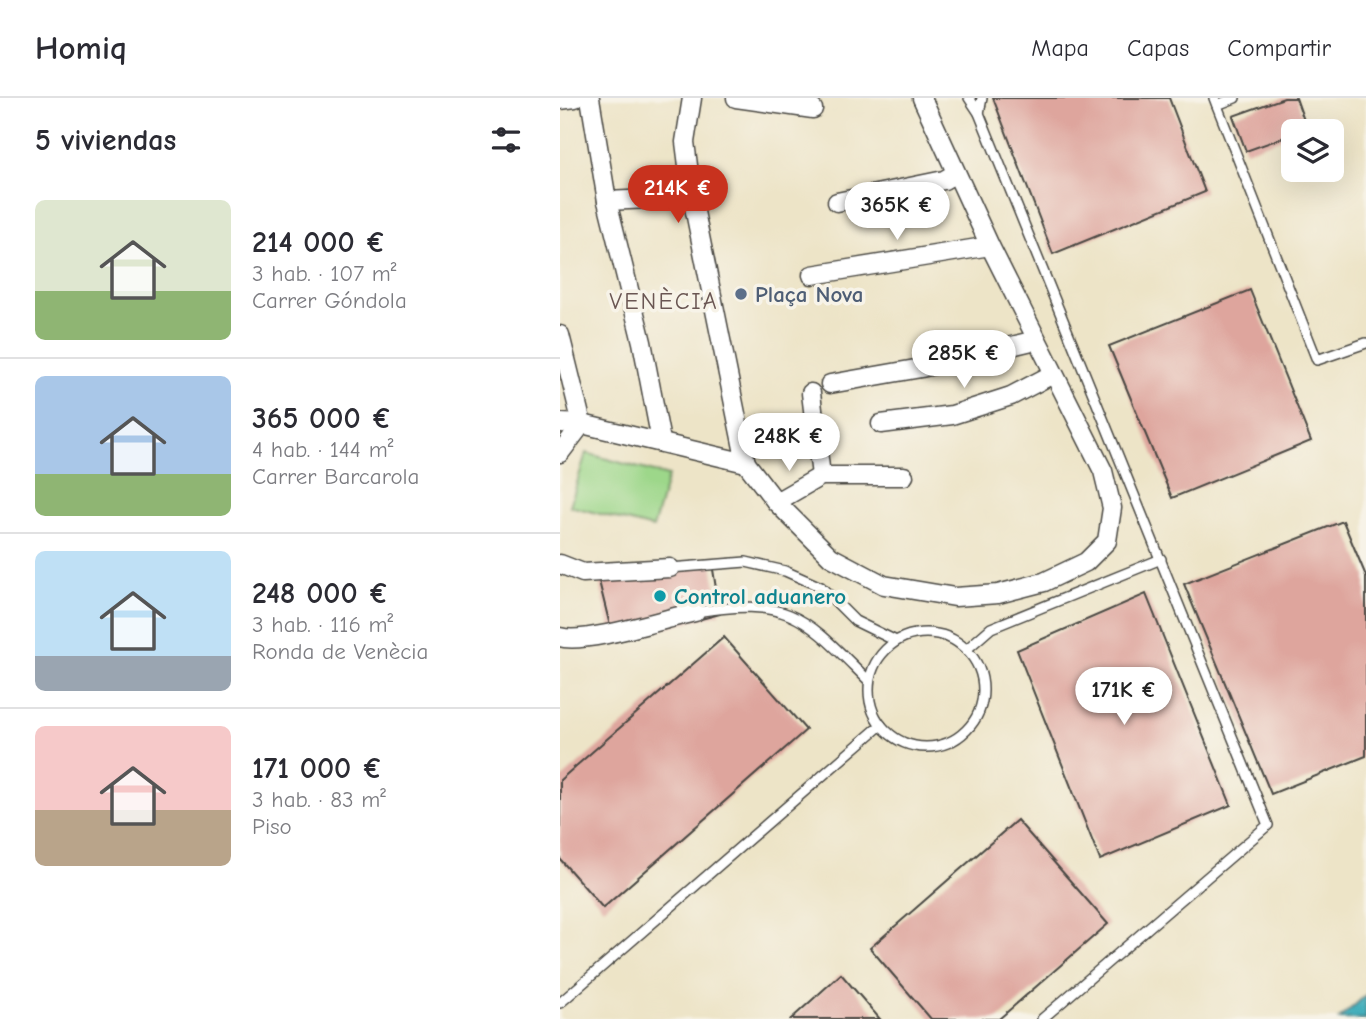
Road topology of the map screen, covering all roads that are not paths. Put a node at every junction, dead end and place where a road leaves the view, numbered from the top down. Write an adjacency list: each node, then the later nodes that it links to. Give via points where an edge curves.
1 (575, 98): 9 (street)
2 (590, 98): 15 (street)
3 (692, 98): 14 (street, via 685,142)
4 (736, 98): 11 (street)
5 (922, 98): 13 (street)
6 (969, 98): 12 (lane)
7 (982, 98): 12 (lane)
8 (1234, 98): 10 (lane)
9 (560, 100)
10 (1216, 101): 21 (lane, via 1317,360)
11 (813, 109)
12 (979, 113): 34 (lane)
13 (956, 173): 16 (street, via 944,180); 17 (street)
14 (692, 197): 15 (street); 30 (street)
15 (607, 201): 28 (street)
16 (837, 202)
17 (990, 246): 18 (street); 20 (street)
18 (812, 275)
19 (560, 335): 26 (street)
20 (1036, 340): 22 (street); 23 (street)
21 (1366, 343)
22 (1053, 374): 27 (street, via 1011,396 952,415); 33 (street, via 1102,471 1112,508 1107,541 1087,562 1044,582 998,594 955,597 884,584 831,556)
23 (830, 384)
24 (811, 393): 32 (street)
25 (560, 423): 26 (street)
26 (582, 424): 28 (street); 29 (street)
27 (881, 424)
28 (661, 441): 30 (street)
29 (560, 453)
30 (746, 463): 33 (street)
31 (904, 476): 32 (street)
32 (821, 477): 33 (street)
33 (776, 502)
34 (1161, 559): 40 (lane, via 991,628); 44 (lane, via 1268,825)
35 (560, 564): 36 (street, via 583,573)
36 (670, 568): 39 (lane, via 746,562 785,570 821,587 855,621)
37 (695, 612): 38 (street, via 568,640); 41 (lane, via 740,605 771,608 810,623)
38 (560, 637)
39 (895, 641): 40 (lane, via 933,632); 41 (lane, via 883,651)
40 (967, 649): 42 (lane, via 983,682 982,701 964,733 948,743 920,746 894,738)
41 (869, 681): 42 (lane, via 871,704)
42 (881, 725): 43 (lane)
43 (560, 1003)
44 (1042, 1019)

